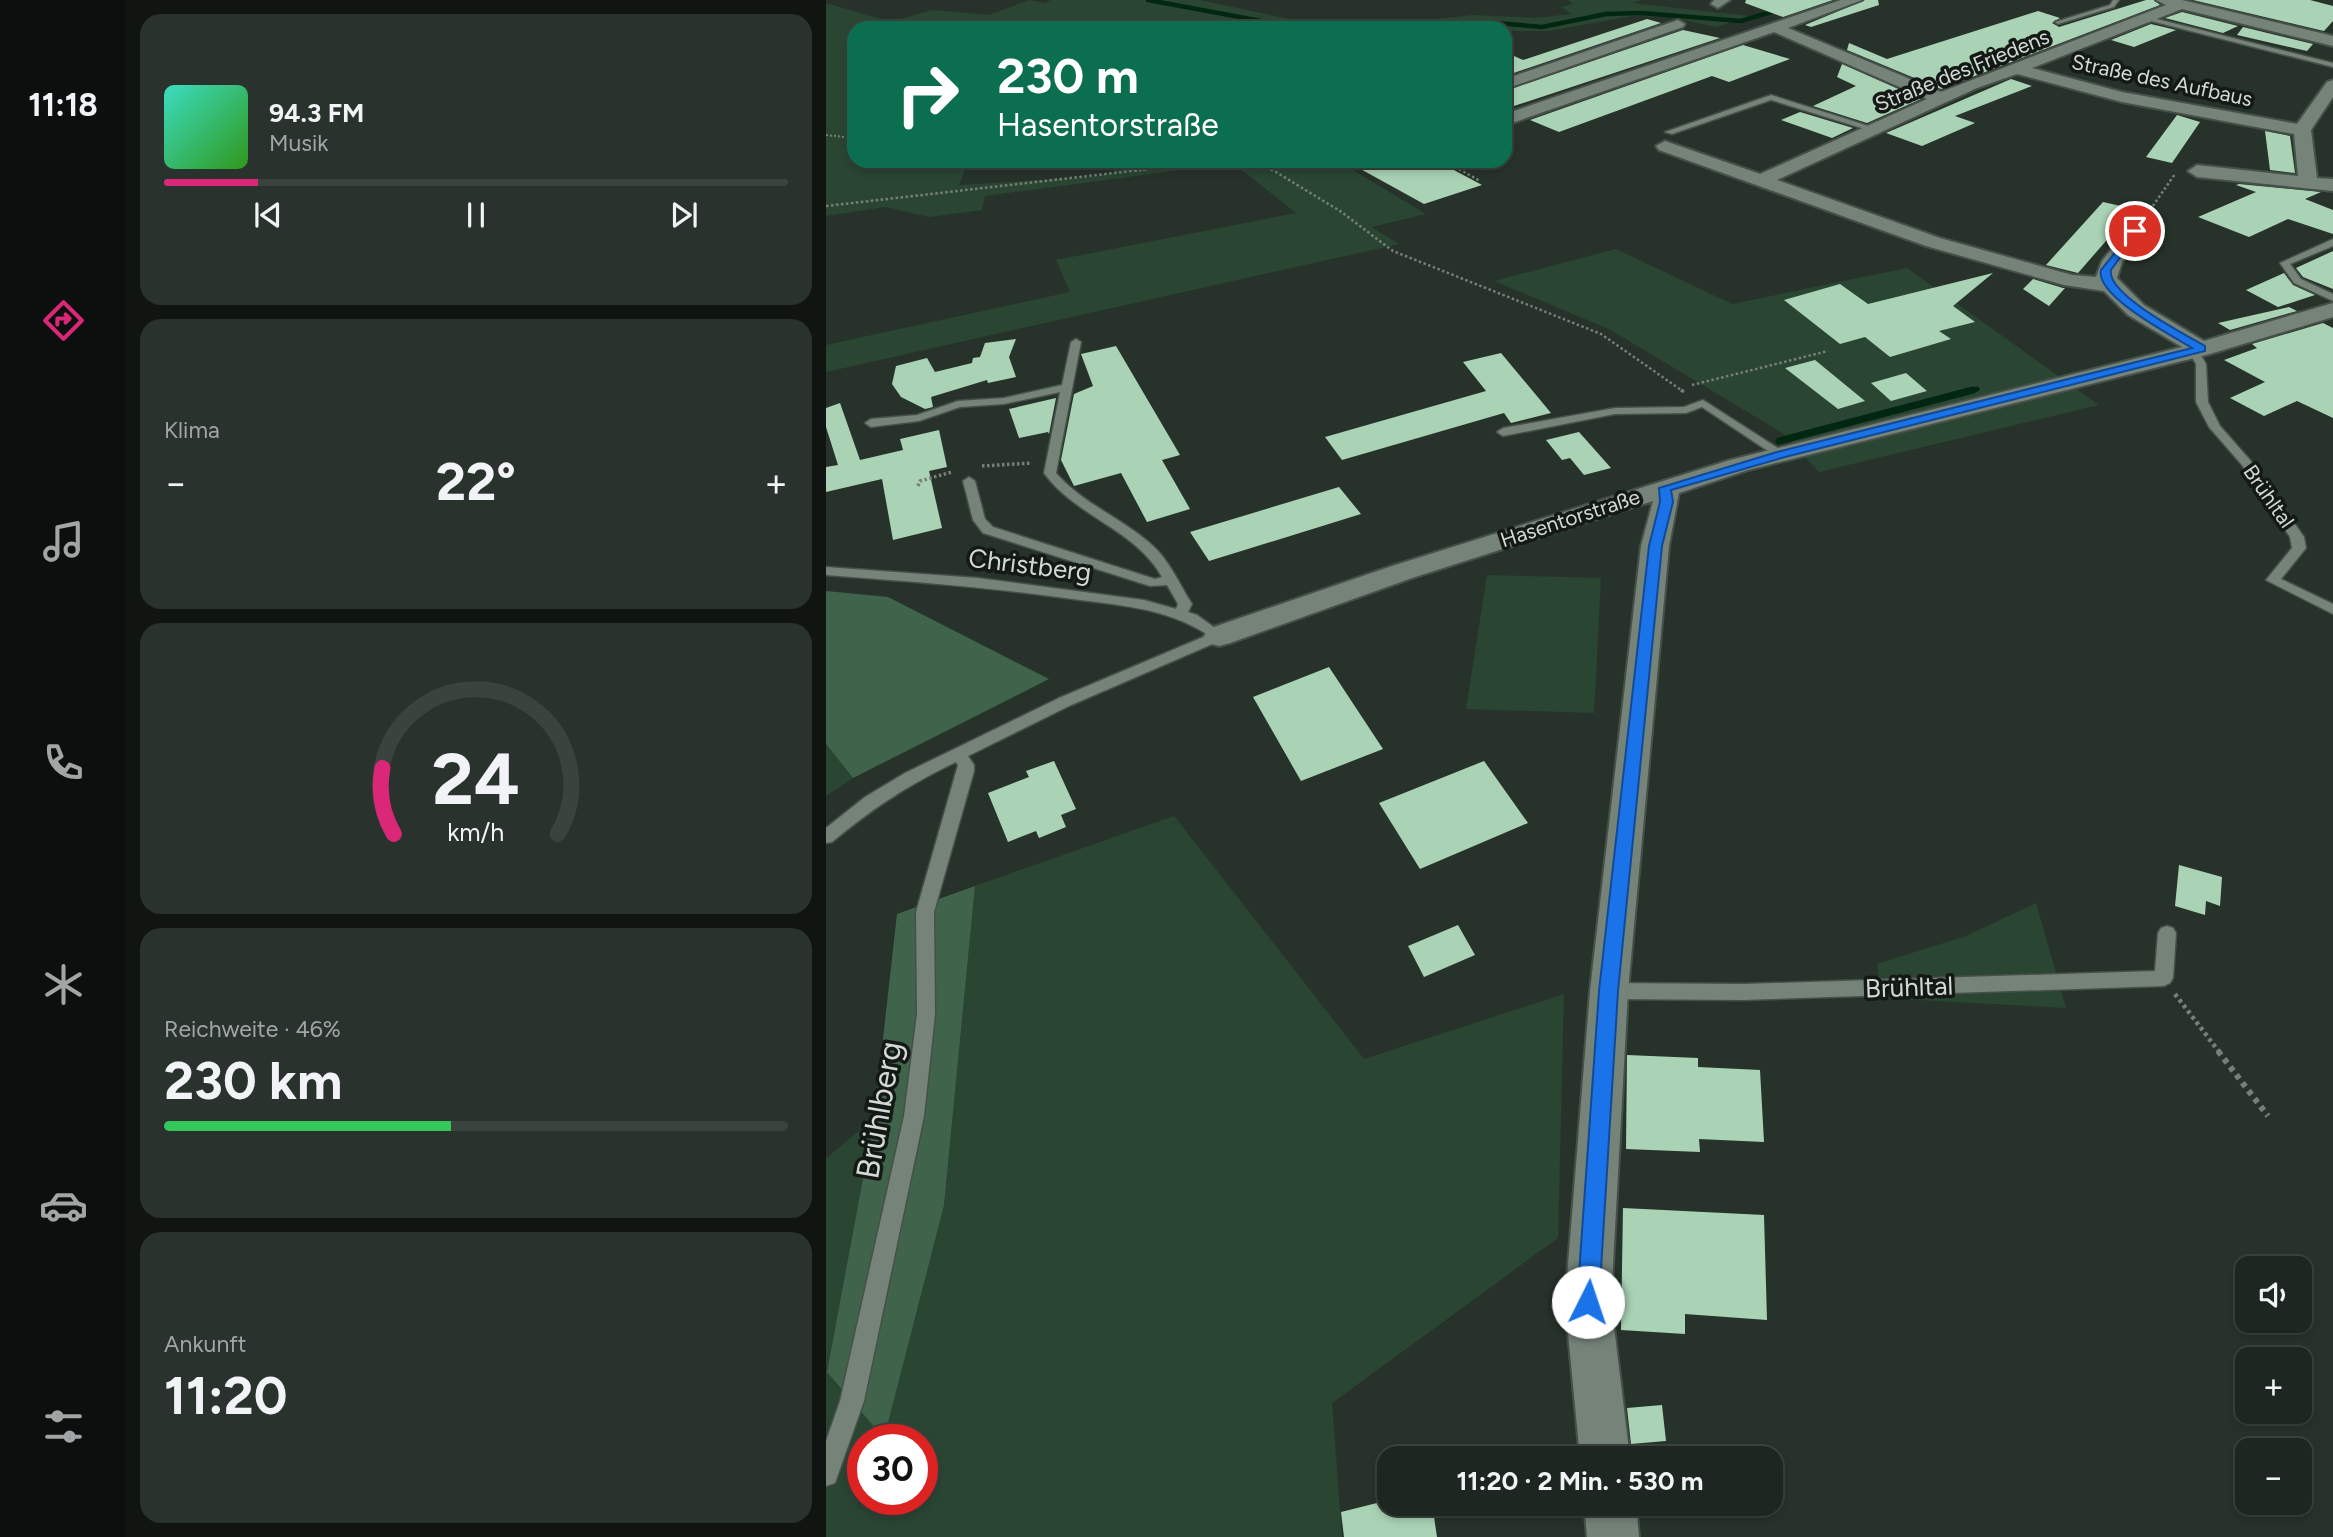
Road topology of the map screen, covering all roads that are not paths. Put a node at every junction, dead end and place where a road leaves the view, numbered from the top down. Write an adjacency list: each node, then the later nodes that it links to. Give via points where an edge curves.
1 (1855, 0): 8 (street)
2 (2116, 0): 6 (lane, via 2112,6)
3 (2163, 0): 4 (street)
4 (2181, 5): 5 (street, Straße des Friedens); 9 (street)
5 (2149, 19): 10 (lane); 11 (street, Straße des Friedens)
6 (2058, 22)
7 (1678, 24): 12 (street)
8 (1772, 26): 14 (street); 15 (street)
9 (2330, 37)
10 (2333, 65)
11 (2015, 68): 14 (street, Straße des Friedens); 17 (street, Straße des Aufbaus, via 2164,108)
12 (1512, 82)
13 (2333, 85): 17 (street)
14 (1940, 98): 16 (street, Straße des Friedens)
15 (1512, 113)
16 (1874, 129): 18 (lane, via 1771,97); 20 (street, Straße des Friedens)
17 (2302, 130): 21 (street)
18 (1667, 139): 20 (street)
19 (2197, 171): 21 (street)
20 (1760, 180): 25 (street, via 1933,242 2074,282)
21 (2308, 183): 22 (street)
22 (2333, 185)
23 (2141, 223): 25 (street, via 2106,270)
24 (2333, 242): 26 (lane, via 2285,263 2299,283)
25 (2110, 285): 29 (street, via 2130,305)
26 (2333, 298)
27 (2333, 310): 29 (street, Hasentorstraße)
28 (1076, 342): 30 (lane)
29 (2197, 350): 33 (street, Hasentorstraße); 38 (lane, Brühltal, via 2202,402 2215,427 2297,537 2299,548 2273,580)
30 (1066, 387): 31 (lane, via 1004,401 958,404 919,418); 37 (lane, via 1050,473 1064,493 1152,551)
31 (871, 423)
32 (1503, 432): 33 (lane, via 1615,411 1686,410 1703,403)
33 (1781, 454): 35 (street, Hasentorstraße)
34 (966, 476): 37 (lane, via 979,520 993,532 1155,583)
35 (1665, 488): 40 (street, Hasentorstraße); 44 (street)
36 (826, 571): 39 (lane, Christberg, via 978,582)
37 (1169, 580): 39 (lane, via 1185,604)
38 (2333, 610)
39 (1181, 613): 40 (lane, Christberg)
40 (1219, 636): 41 (lane, via 1064,702)
41 (959, 754): 42 (lane, via 896,785); 46 (lane, Brühlberg, via 966,768 925,912 926,1014 914,1116 852,1401)
42 (826, 837)
43 (2167, 933): 44 (lane, Brühltal, via 2164,978 1744,992)
44 (1609, 991): 45 (street, via 1588,1302)
45 (1604, 1446)
46 (826, 1474)
47 (1611, 1516): 48 (street)
48 (1613, 1537)

